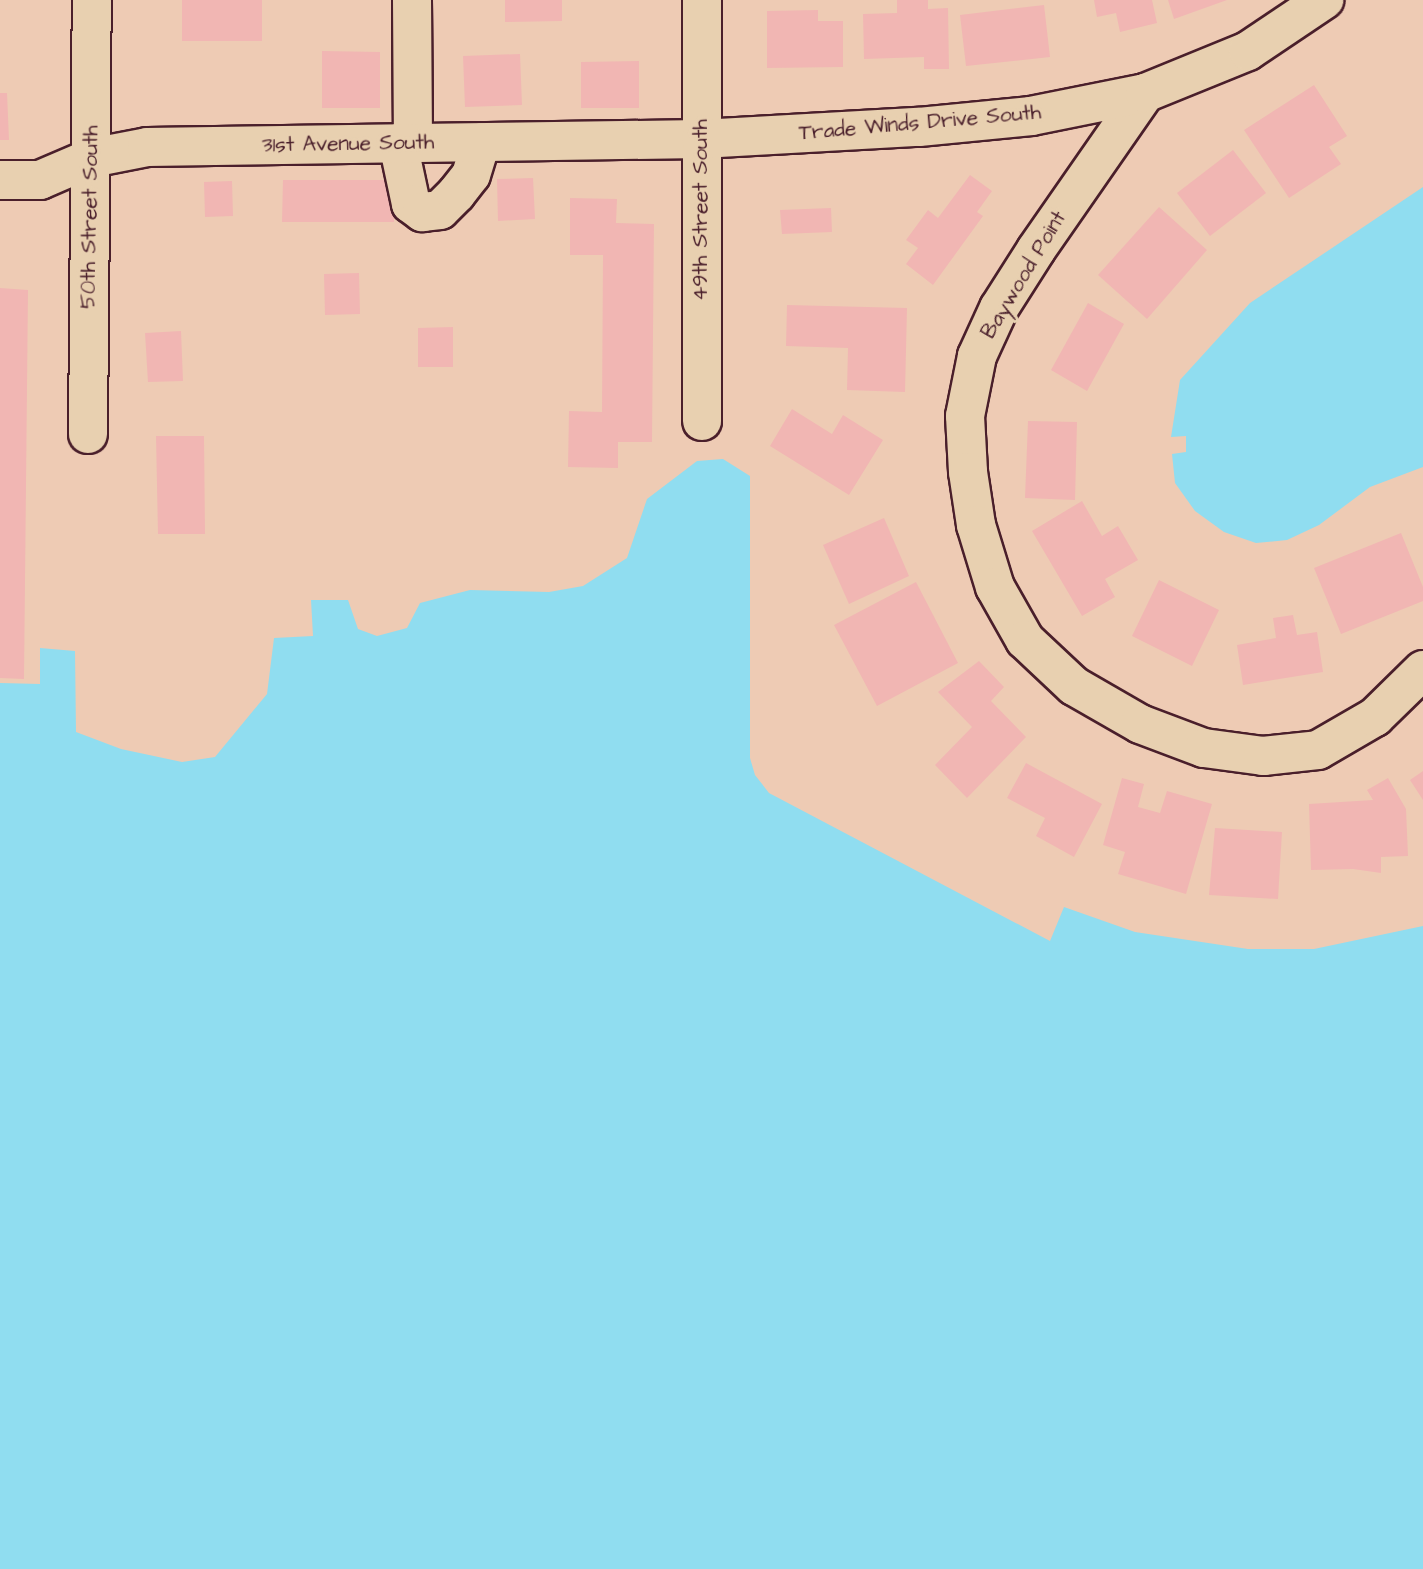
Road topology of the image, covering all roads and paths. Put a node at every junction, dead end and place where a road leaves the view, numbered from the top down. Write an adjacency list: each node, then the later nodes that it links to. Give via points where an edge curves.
1 (92, 0): 9 (street, 50th Street South)
2 (412, 0): 8 (street)
3 (702, 0): 6 (street, 49th Street South)
4 (1324, 0): 5 (street, Trade Winds Drive South, via 1248,51)
5 (1145, 93): 6 (street, Trade Winds Drive South, via 1031,116); 13 (street, Baywood Point, via 1035,250 999,308 977,356 965,416 968,472 976,525 995,587 1025,640 1074,685 1140,724 1204,748 1264,756 1318,750 1375,717)
6 (701, 139): 7 (street, 31st Avenue South); 11 (street, 49th Street South)
7 (481, 142): 8 (street, 31st Avenue South); 8 (street, via 471,175 456,194 440,210 422,212 411,204)
8 (405, 143): 9 (street, 31st Avenue South, via 147,147)
9 (91, 158): 10 (street, 31st Avenue South, via 40,180); 12 (street, 50th Street South)
10 (0, 180)
11 (702, 421)
12 (88, 434)
13 (1423, 670)

